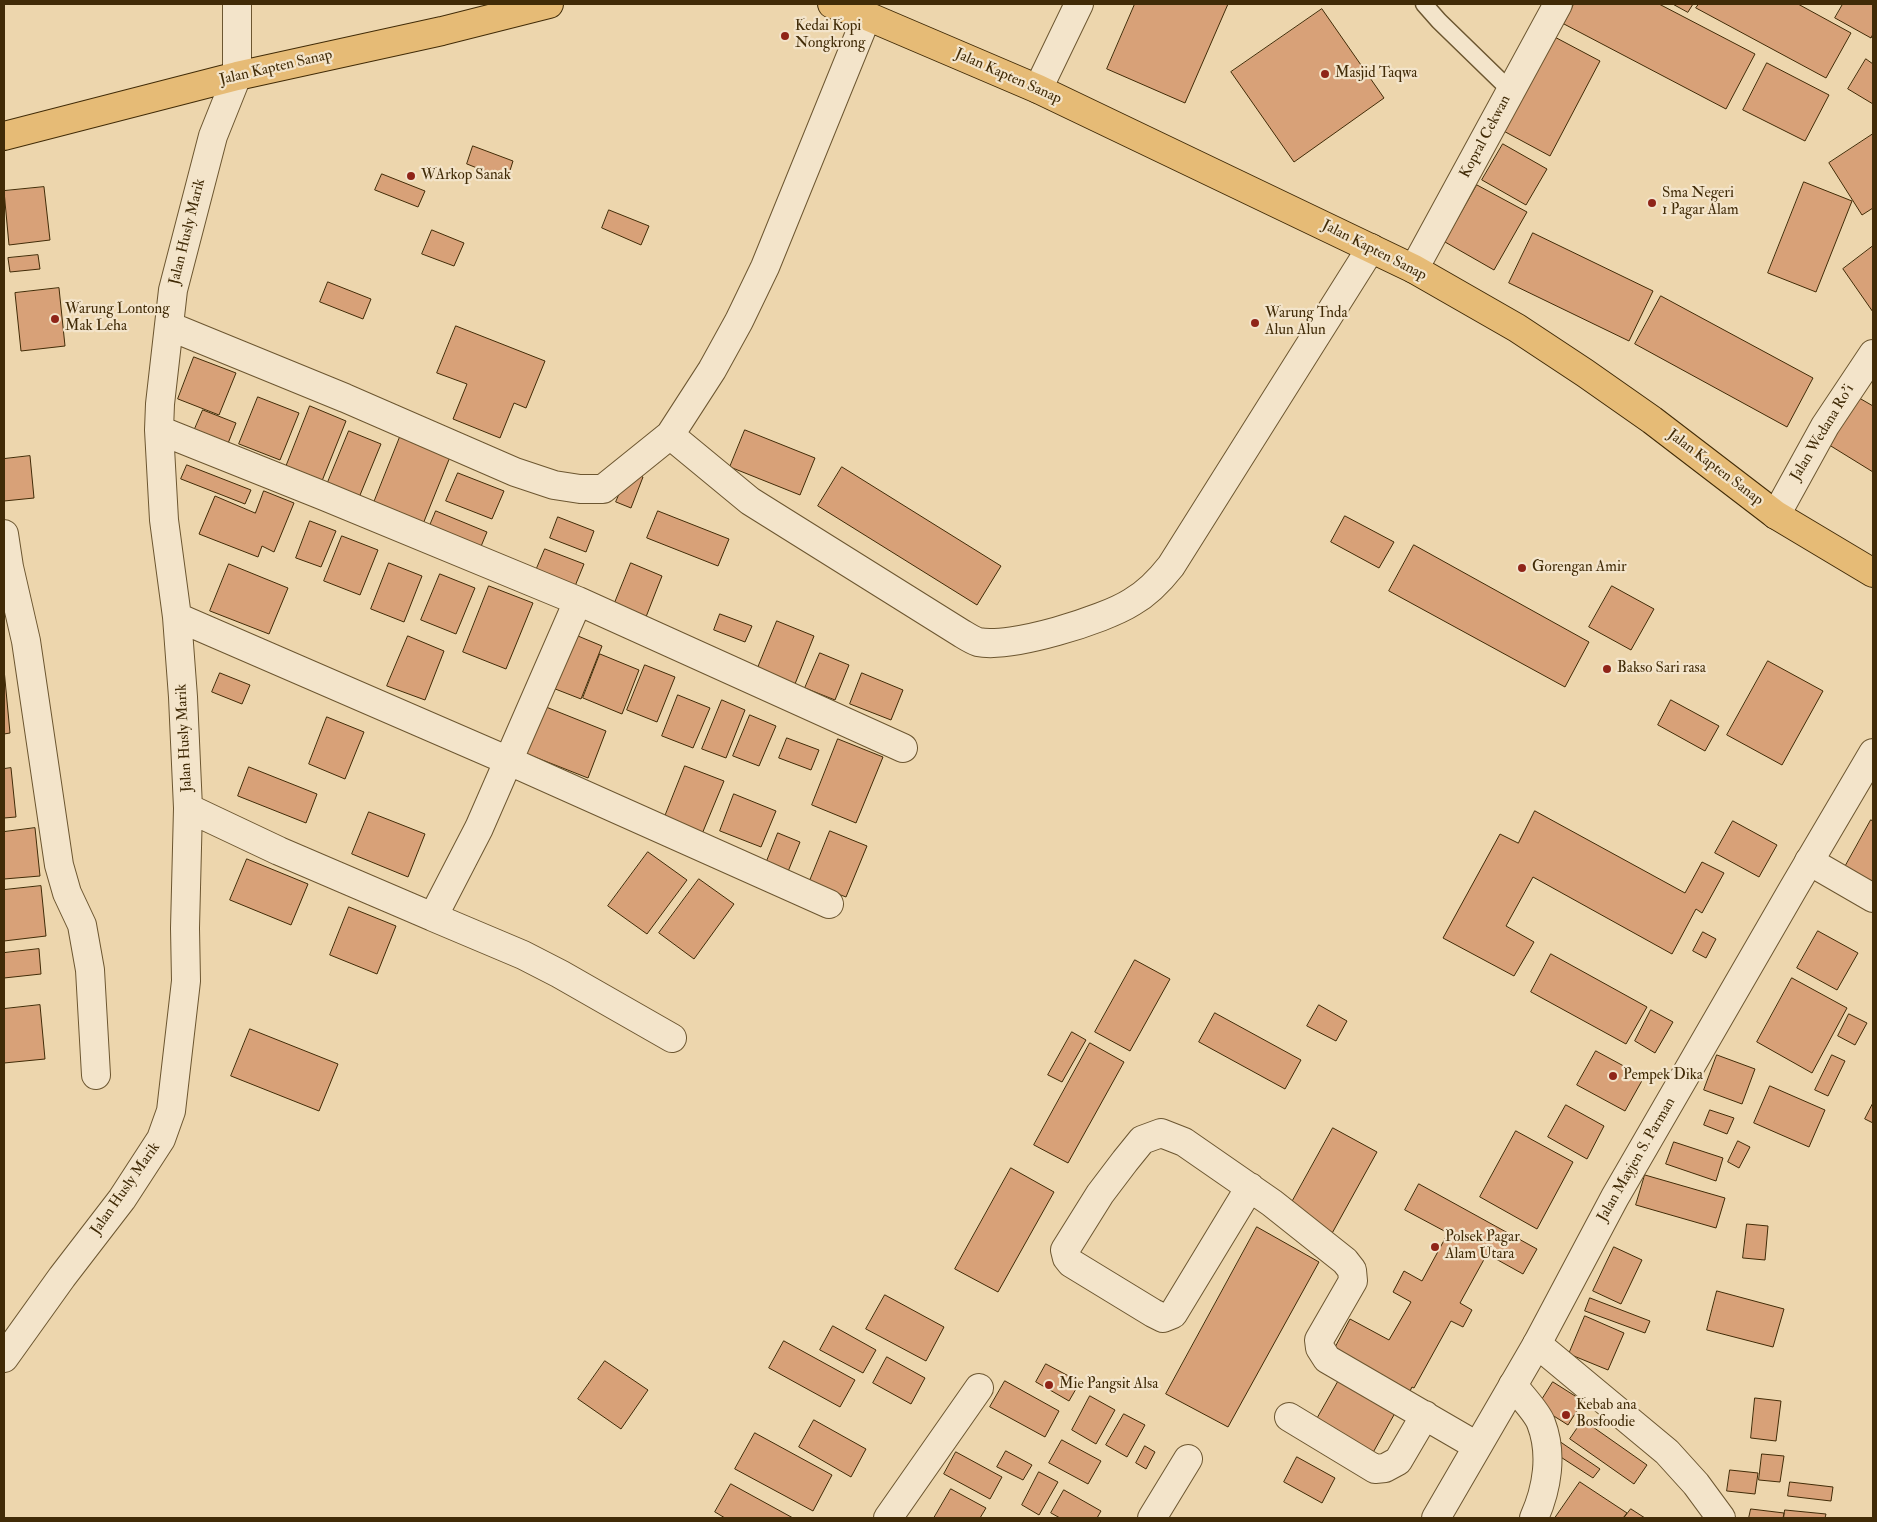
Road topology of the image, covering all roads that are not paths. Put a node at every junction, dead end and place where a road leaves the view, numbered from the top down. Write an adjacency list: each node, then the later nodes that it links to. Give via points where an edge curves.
1 (237, 4): 8 (street)
2 (549, 4): 8 (main road, Jalan Kapten Sanap)
3 (832, 4): 7 (main road, Jalan Kapten Sanap)
4 (1079, 4): 9 (street)
5 (1424, 4): 10 (lane)
6 (1558, 4): 10 (street, Kopral Cekwan)
7 (868, 16): 9 (main road, Jalan Kapten Sanap); 17 (street, via 765,267 712,370)
8 (237, 76): 11 (main road, Jalan Kapten Sanap); 14 (street, Jalan Husly Marik, via 213,136 173,290)
9 (1038, 89): 12 (main road, Jalan Kapten Sanap)
10 (1511, 91): 13 (street, Kopral Cekwan)
11 (4, 136)
12 (1371, 248): 13 (main road, Jalan Kapten Sanap); 17 (street, via 1171,566 1159,581 1132,602 1068,629 994,643 977,642 750,501)
13 (1414, 269): 18 (main road, Jalan Kapten Sanap, via 1517,328 1586,373)
14 (169, 326): 16 (street, Jalan Husly Marik); 17 (street, via 515,472 554,485 580,490 603,489)
15 (1873, 354): 18 (street, Jalan Wedana Ro'i, via 1825,426)
16 (159, 430): 21 (street); 22 (street, Jalan Husly Marik, via 164,520)
17 (670, 435)
18 (1776, 515): 20 (main road, Jalan Kapten Sanap)
19 (4, 534): 32 (street, via 26,641 59,865 67,893 82,925 90,970)
20 (1873, 573)
21 (578, 602): 23 (street); 25 (street)
22 (177, 617): 25 (street); 26 (street, Jalan Husly Marik)
23 (903, 748)
24 (1873, 753): 27 (street, Jalan Mayjen S. Parman)
25 (509, 761): 29 (street); 30 (street)
26 (188, 808): 30 (street); 35 (street, Jalan Husly Marik, via 184,928 186,981 171,1111 161,1139 122,1199)
27 (1809, 861): 28 (street); 34 (street, Jalan Mayjen S. Parman, via 1615,1197)
28 (1873, 898)
29 (829, 904)
30 (433, 917): 31 (street, via 545,966)
31 (672, 1038)
32 (96, 1074)
33 (1250, 1187): 33 (street, via 1173,1314 1164,1318 1070,1264 1067,1258 1065,1250 1100,1194 1142,1140 1161,1133 1184,1142); 38 (street, via 1345,1260 1352,1270 1354,1281 1320,1340 1320,1348 1327,1359)
34 (1537, 1344): 36 (street, Jalan Mayjen S. Parman); 46 (street, via 1667,1452)
35 (4, 1358)
36 (1513, 1385): 40 (street, Jalan Mayjen S. Parman); 45 (street, via 1541,1422 1549,1459 1541,1502)
37 (979, 1388): 42 (street)
38 (1425, 1415): 39 (street, via 1398,1462 1375,1469); 40 (street)
39 (1289, 1417)
40 (1477, 1446): 44 (street, Jalan Mayjen S. Parman)
41 (1188, 1459): 43 (street)
42 (888, 1518)
43 (1152, 1518)
44 (1436, 1518)
45 (1534, 1518)
46 (1721, 1518)

